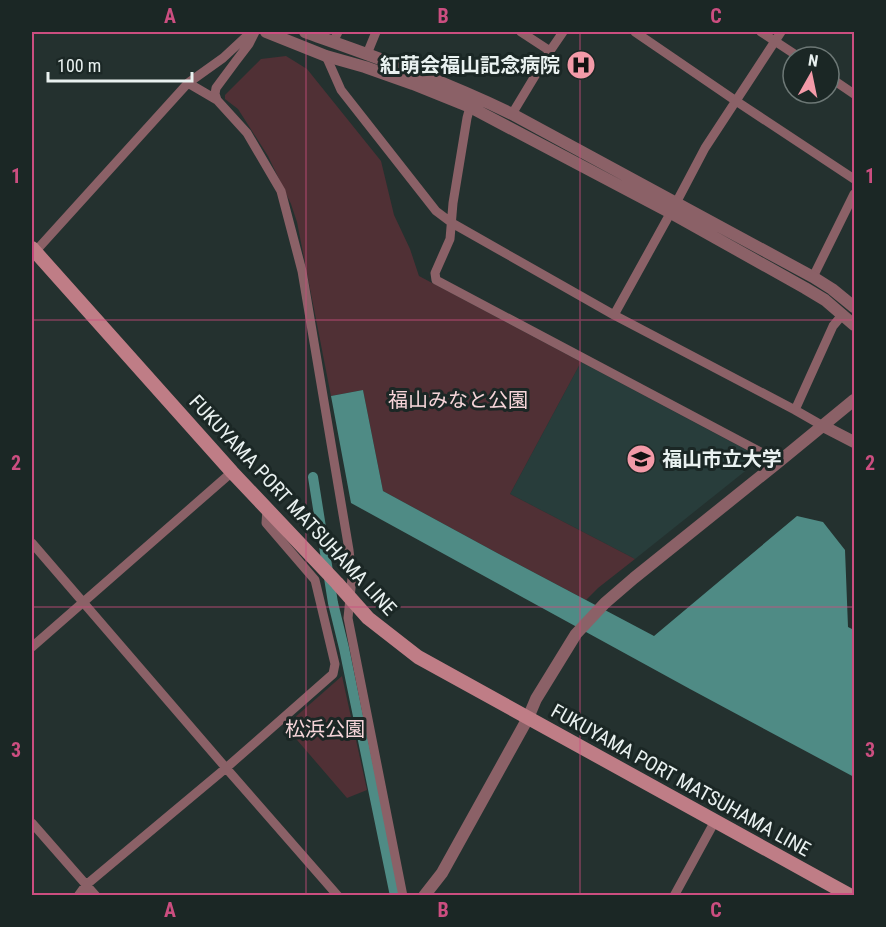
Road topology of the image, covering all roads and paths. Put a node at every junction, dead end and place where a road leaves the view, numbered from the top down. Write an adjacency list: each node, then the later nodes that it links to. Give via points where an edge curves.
1 (253, 32): 16 (street); 19 (street, via 249,44 216,88)
2 (266, 32): 15 (street)
3 (305, 32): 10 (street)
4 (376, 32): 14 (street)
5 (521, 32): 13 (street)
6 (563, 32): 13 (street)
7 (635, 32): 20 (street)
8 (761, 32): 11 (street)
9 (781, 32): 11 (street)
10 (336, 37): 14 (street)
11 (775, 41): 12 (street); 20 (street)
12 (781, 45)
13 (550, 51): 22 (street)
14 (367, 54): 22 (street)
15 (326, 56): 21 (street); 26 (street, via 341,90 436,211)
16 (188, 83): 19 (street); 27 (street)
17 (841, 85): 18 (street)
18 (855, 94)
19 (217, 100): 40 (street, via 247,133 281,191 302,271 349,550)
20 (736, 101): 23 (street); 25 (street, via 705,148)
21 (470, 107): 25 (street); 26 (street)
22 (512, 114): 25 (street)
23 (855, 179)
24 (855, 194): 28 (street)
25 (674, 208): 28 (street); 29 (street, via 825,300); 30 (street)
26 (452, 223): 30 (street); 36 (street, via 436,280 766,455)
27 (33, 252): 37 (main road, FUKUYAMA PORT MATSUHAMA LINE)
28 (813, 277): 29 (street)
29 (851, 306): 31 (street); 33 (street, via 833,326)
30 (614, 315): 33 (street)
31 (855, 325)
32 (855, 400): 34 (street)
33 (795, 410): 34 (street)
34 (823, 426): 35 (street); 36 (street)
35 (855, 442)
36 (776, 464): 43 (street, via 605,603 576,634)
37 (232, 472): 38 (main road, FUKUYAMA PORT MATSUHAMA LINE); 41 (street)
38 (267, 509): 40 (main road, FUKUYAMA PORT MATSUHAMA LINE); 44 (street, via 266,524 315,580 335,664 333,674)
39 (32, 543): 41 (street)
40 (351, 598): 43 (main road, FUKUYAMA PORT MATSUHAMA LINE, via 368,618 418,657); 51 (street, via 348,618)
41 (84, 602): 42 (street); 44 (street)
42 (32, 646)
43 (528, 718): 45 (main road, FUKUYAMA PORT MATSUHAMA LINE); 52 (street, via 442,873)
44 (226, 768): 47 (street); 50 (street)
45 (715, 821): 53 (street); 54 (main road, FUKUYAMA PORT MATSUHAMA LINE)
46 (32, 823): 47 (street)
47 (86, 885): 48 (street); 49 (street)
48 (78, 896)
49 (96, 896)
50 (338, 896)
51 (403, 896)
52 (423, 896)
53 (674, 896)
54 (851, 896)

